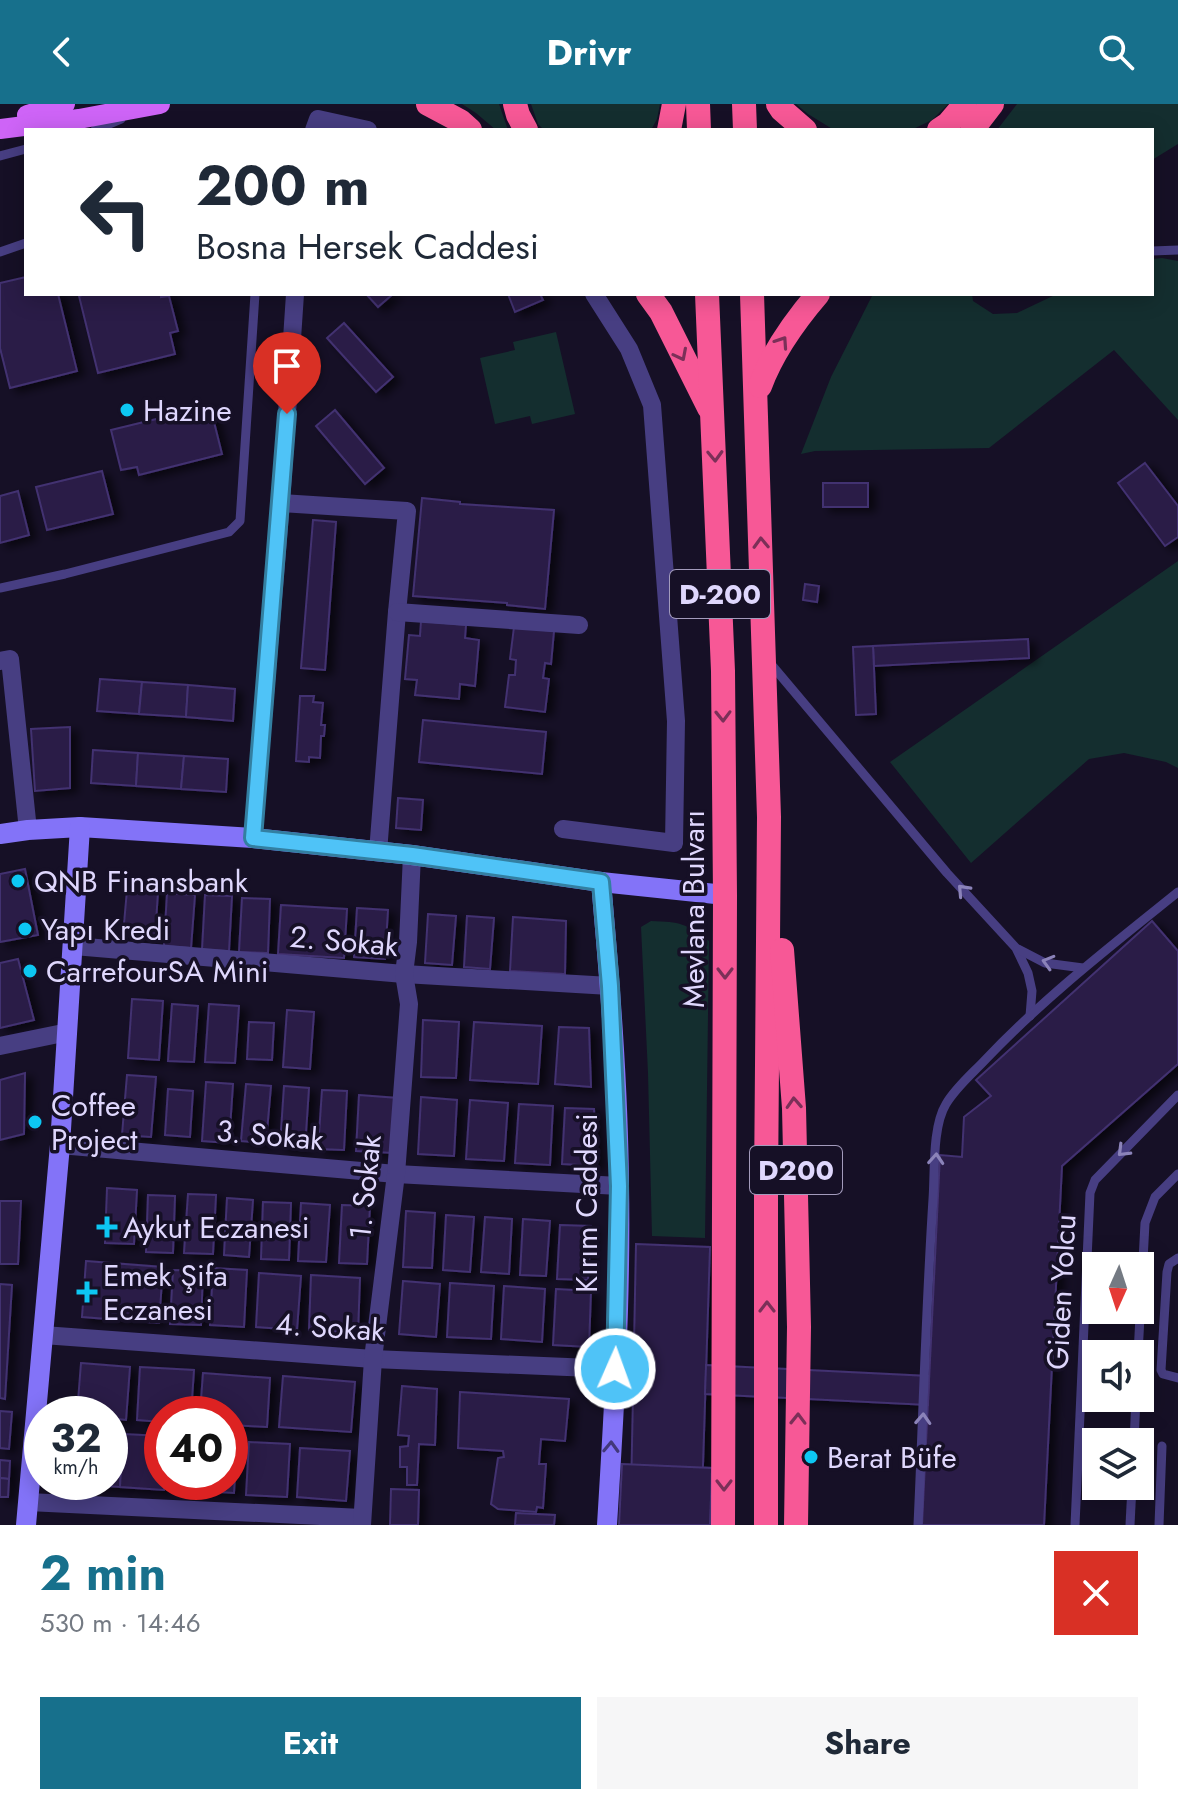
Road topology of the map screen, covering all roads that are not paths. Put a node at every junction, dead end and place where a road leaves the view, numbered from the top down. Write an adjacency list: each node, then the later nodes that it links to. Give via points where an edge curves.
1 (65, 104): 11 (main road)
2 (428, 104): 15 (highway)
3 (515, 104): 16 (highway)
4 (674, 104): 17 (highway)
5 (698, 104): 18 (highway)
6 (744, 104): 19 (highway)
7 (778, 104): 20 (highway)
8 (965, 104): 21 (highway)
9 (992, 104): 22 (highway)
10 (156, 105): 11 (main road); 12 (lane)
11 (0, 126)
12 (100, 128)
13 (315, 128): 14 (street, via 318,119)
14 (359, 128)
15 (468, 128)
16 (525, 128)
17 (669, 128)
18 (699, 128)
19 (745, 128)
20 (801, 128)
21 (942, 128)
22 (974, 128)
23 (24, 150): 24 (lane)
24 (0, 156)
25 (24, 244): 28 (lane)
26 (1178, 250): 27 (lane)
27 (1154, 251)
28 (0, 252)
29 (255, 296): 39 (lane, via 240,521 229,532)
30 (295, 296): 38 (street)
31 (595, 296): 46 (street, via 629,349 652,405 676,721 674,843)
32 (649, 296): 37 (highway, one-way to 37)
33 (707, 296): 37 (highway, Mevlana Bulvarı / D-200)
34 (752, 296): 36 (highway)
35 (816, 296): 36 (highway, D-200, one-way to 35, via 768,363)
36 (756, 396): 42 (highway, D-200, one-way to 36)
37 (713, 416): 54 (highway, Mevlana Bulvarı / D-200, one-way to 54)
38 (281, 503): 40 (street, via 407,511); 49 (street)
39 (0, 588)
40 (397, 612): 41 (street); 50 (street)
41 (579, 625)
42 (765, 658): 44 (highway, D-200); 56 (lane, one-way to 42)
43 (0, 661): 47 (street, via 10,659)
44 (769, 817): 78 (highway, D200, one-way to 44, via 794,1108); 82 (highway, one-way to 44)
45 (80, 827): 47 (street); 49 (street); 55 (street)
46 (563, 829)
47 (28, 830): 48 (street)
48 (0, 834)
49 (253, 838): 50 (street)
50 (378, 852): 51 (street)
51 (412, 855): 52 (street); 58 (street, 1. Sokak)
52 (601, 882): 54 (street); 59 (street, Kırım Caddesi)
53 (1178, 892): 57 (lane)
54 (725, 895): 81 (highway, Mevlana Bulvarı / D200, one-way to 81)
55 (74, 946): 58 (street, 2. Sokak); 61 (street)
56 (1016, 948): 57 (lane, one-way to 56, via 1045,963); 60 (lane, via 1032,991)
57 (1083, 968): 60 (lane)
58 (404, 974): 59 (street, 2. Sokak); 65 (street, 1. Sokak, via 409,1004)
59 (610, 986): 67 (street, Kırım Caddesi)
60 (1030, 1016): 83 (lane, one-way to 60, via 939,1120 947,1102)
61 (68, 1032): 62 (street); 64 (street)
62 (0, 1046)
63 (1178, 1095): 84 (lane, Giden Yolcu, one-way to 84, via 1095,1180 1090,1193)
64 (60, 1145): 65 (street, 3. Sokak); 69 (street)
65 (396, 1174): 67 (street, 3. Sokak); 71 (street, 1. Sokak)
66 (1178, 1174): 70 (lane, via 1155,1197 1145,1223)
67 (619, 1186): 72 (street, Kırım Caddesi)
68 (1178, 1258): 73 (lane, via 1167,1272 1161,1370)
69 (43, 1335): 71 (street, 4. Sokak); 76 (street)
70 (1139, 1340)
71 (373, 1359): 72 (street, 4. Sokak); 77 (street, 1. Sokak)
72 (615, 1369): 80 (street, Kırım Caddesi, one-way to 72)
73 (1178, 1378)
74 (1162, 1446): 86 (lane)
75 (1131, 1500): 85 (lane)
76 (28, 1502): 77 (street); 79 (street)
77 (362, 1521)
78 (796, 1523)
79 (26, 1525)
80 (607, 1525)
81 (723, 1525)
82 (766, 1525)
83 (918, 1525)
84 (1075, 1525)
85 (1130, 1525)
86 (1159, 1525)

